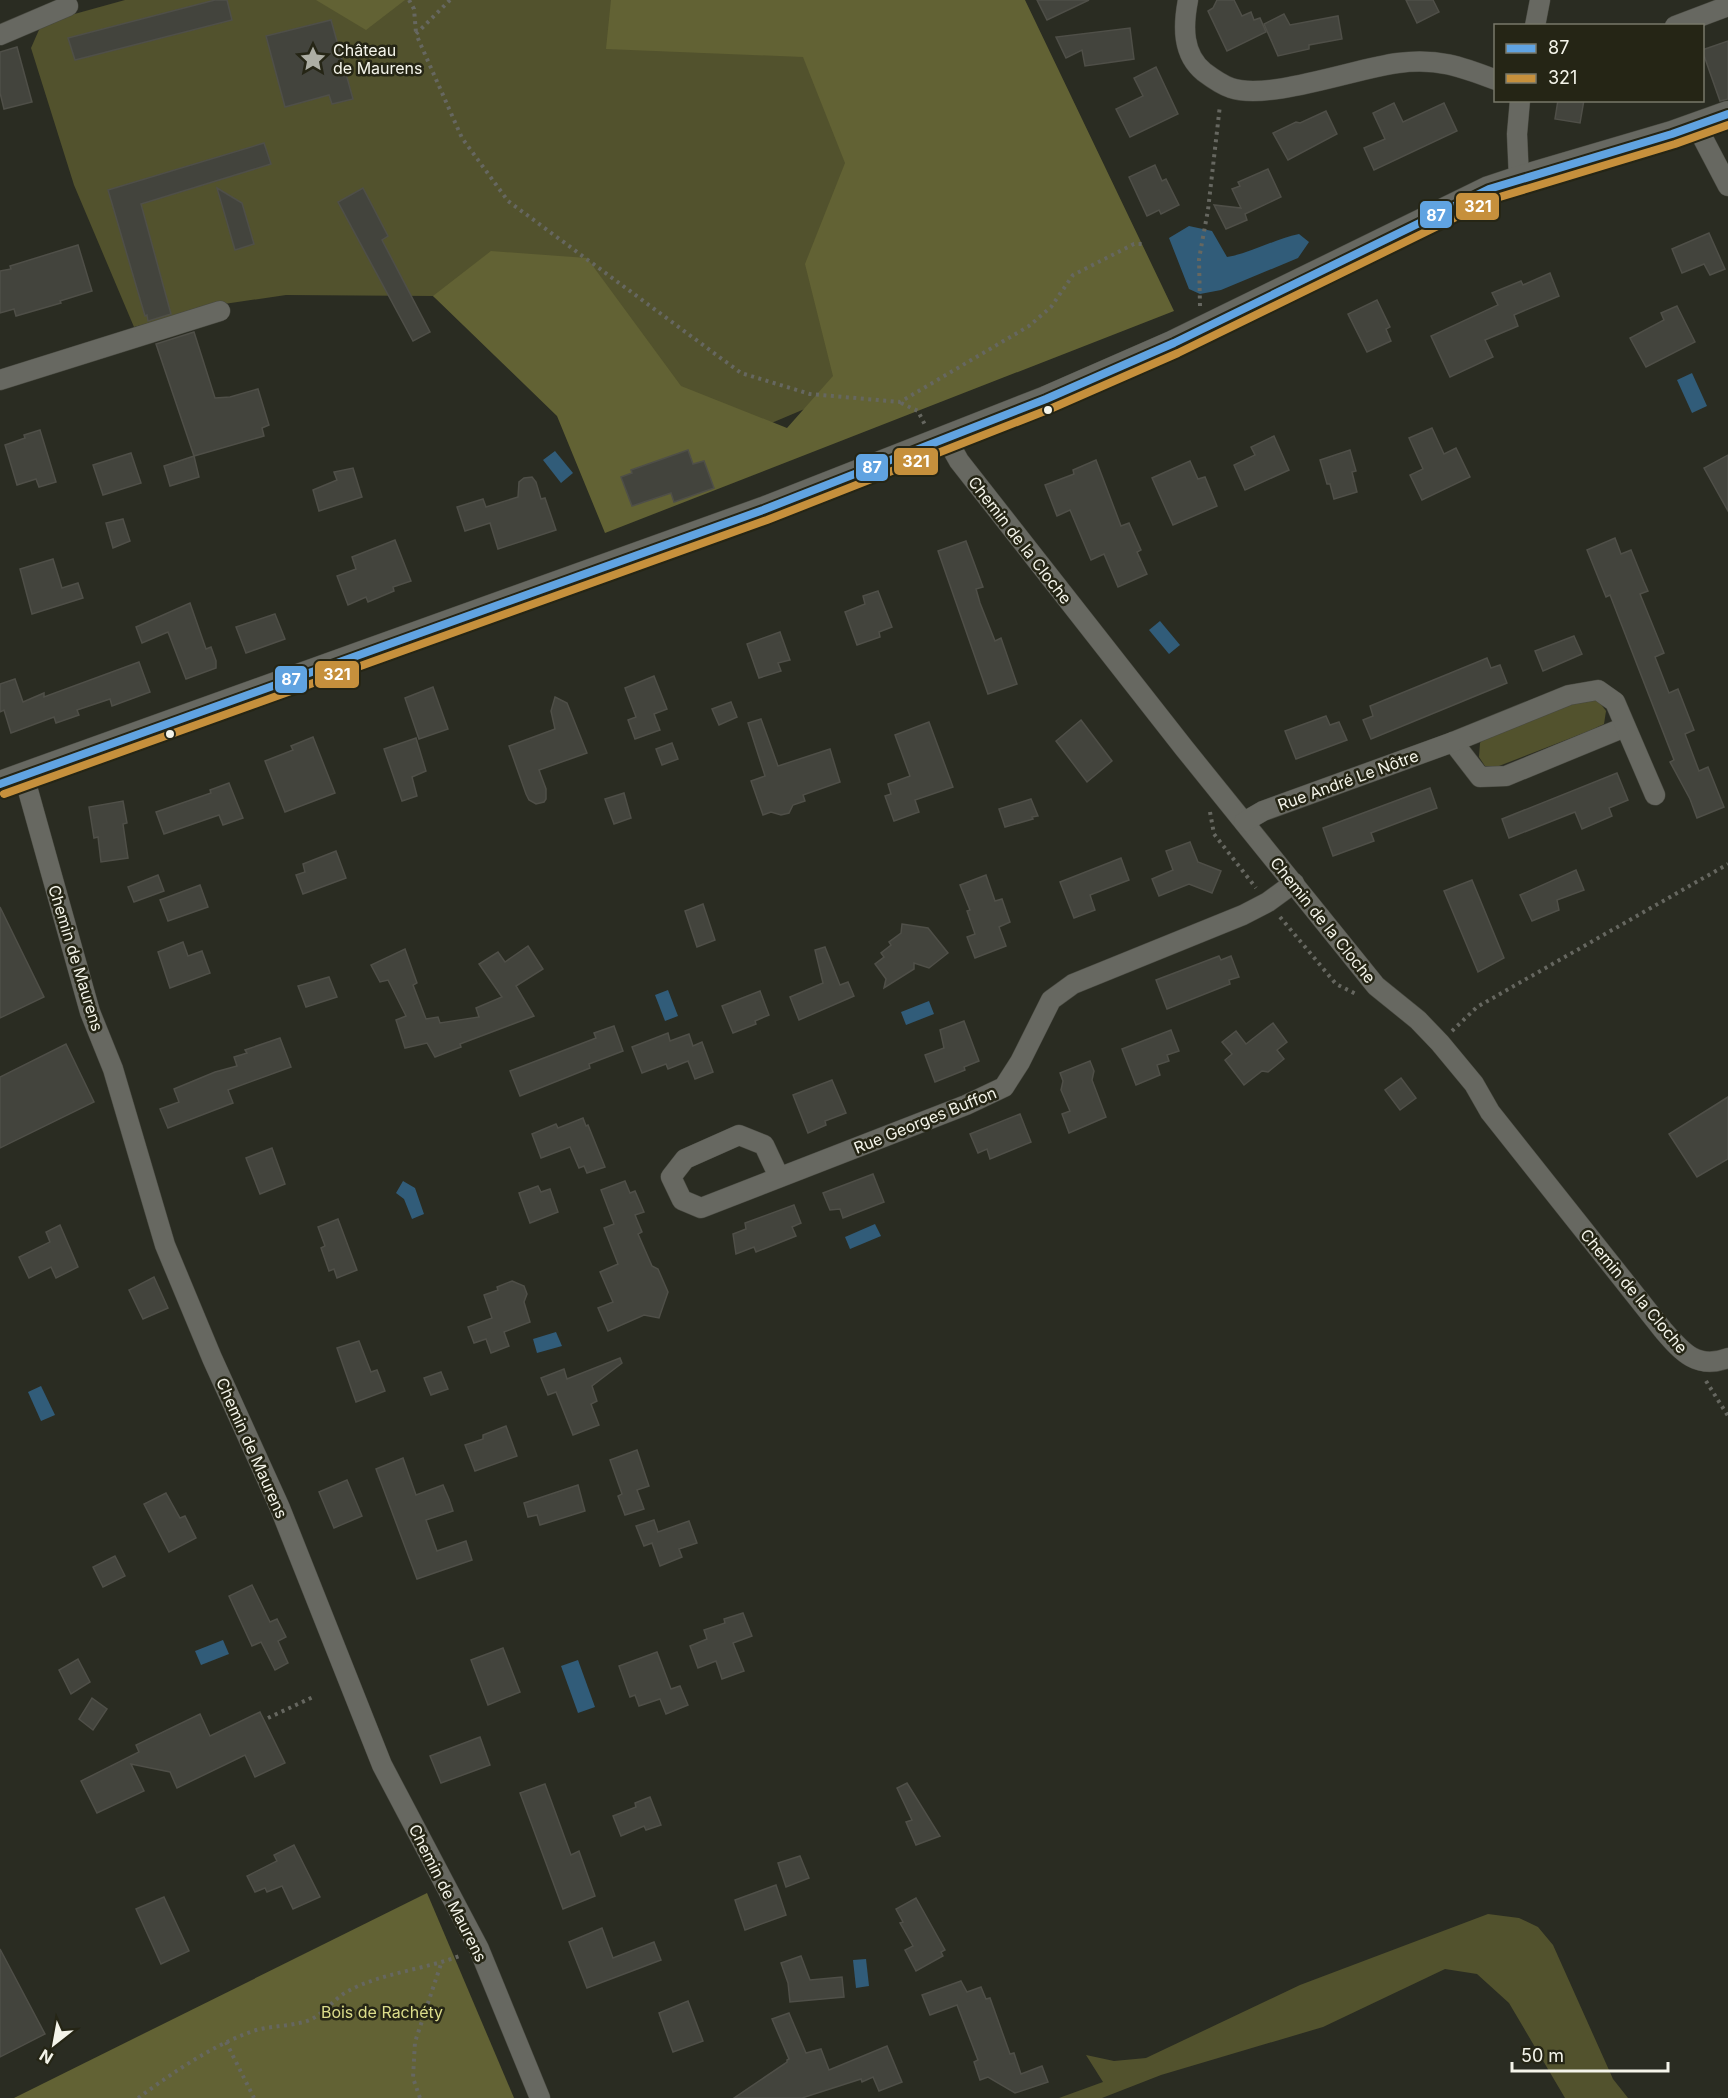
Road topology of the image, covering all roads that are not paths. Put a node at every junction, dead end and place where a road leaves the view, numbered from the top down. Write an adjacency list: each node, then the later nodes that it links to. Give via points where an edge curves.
1 (1188, 0): 8 (street, via 1185,33 1189,52 1200,68 1232,89 1276,89 1397,63 1431,61 1461,66)
2 (1540, 0): 5 (street)
3 (68, 6): 7 (street)
4 (1728, 6): 6 (street)
5 (1536, 24)
6 (1680, 24)
7 (0, 35)
8 (1494, 79)
9 (1520, 102): 12 (street)
10 (1728, 114): 11 (street)
11 (1696, 125): 12 (street); 13 (street)
12 (1519, 179): 16 (street, via 1440,212 1206,328 1046,399)
13 (1728, 186)
14 (220, 310): 15 (street)
15 (0, 380)
16 (946, 438): 19 (street, via 763,510); 22 (street, Chemin de la Cloche, via 959,461)
17 (1625, 727): 18 (street, via 1506,776 1480,777); 18 (street, Rue André Le Nôtre, via 1615,702 1598,690 1569,695); 21 (street, Rue André Le Nôtre)
18 (1453, 742): 22 (street, Rue André Le Nôtre, via 1263,811)
19 (24, 776): 20 (street); 26 (street, Chemin de Maurens, via 90,1012 112,1069 165,1245 280,1508 382,1765 479,1949)
20 (0, 784)
21 (1655, 795)
22 (1244, 822): 23 (street, Chemin de la Cloche)
23 (1294, 883): 24 (street, Rue Georges Buffon, via 1243,915 1073,984 1051,1000 1004,1087 966,1106); 25 (street, Chemin de la Cloche, via 1376,986 1418,1020 1468,1076 1490,1112 1663,1330 1687,1356 1704,1363)
24 (779, 1178): 24 (street, Rue Georges Buffon, via 702,1208 682,1200 671,1177 684,1159 739,1135 764,1145)
25 (1728, 1358)
26 (540, 2098)

